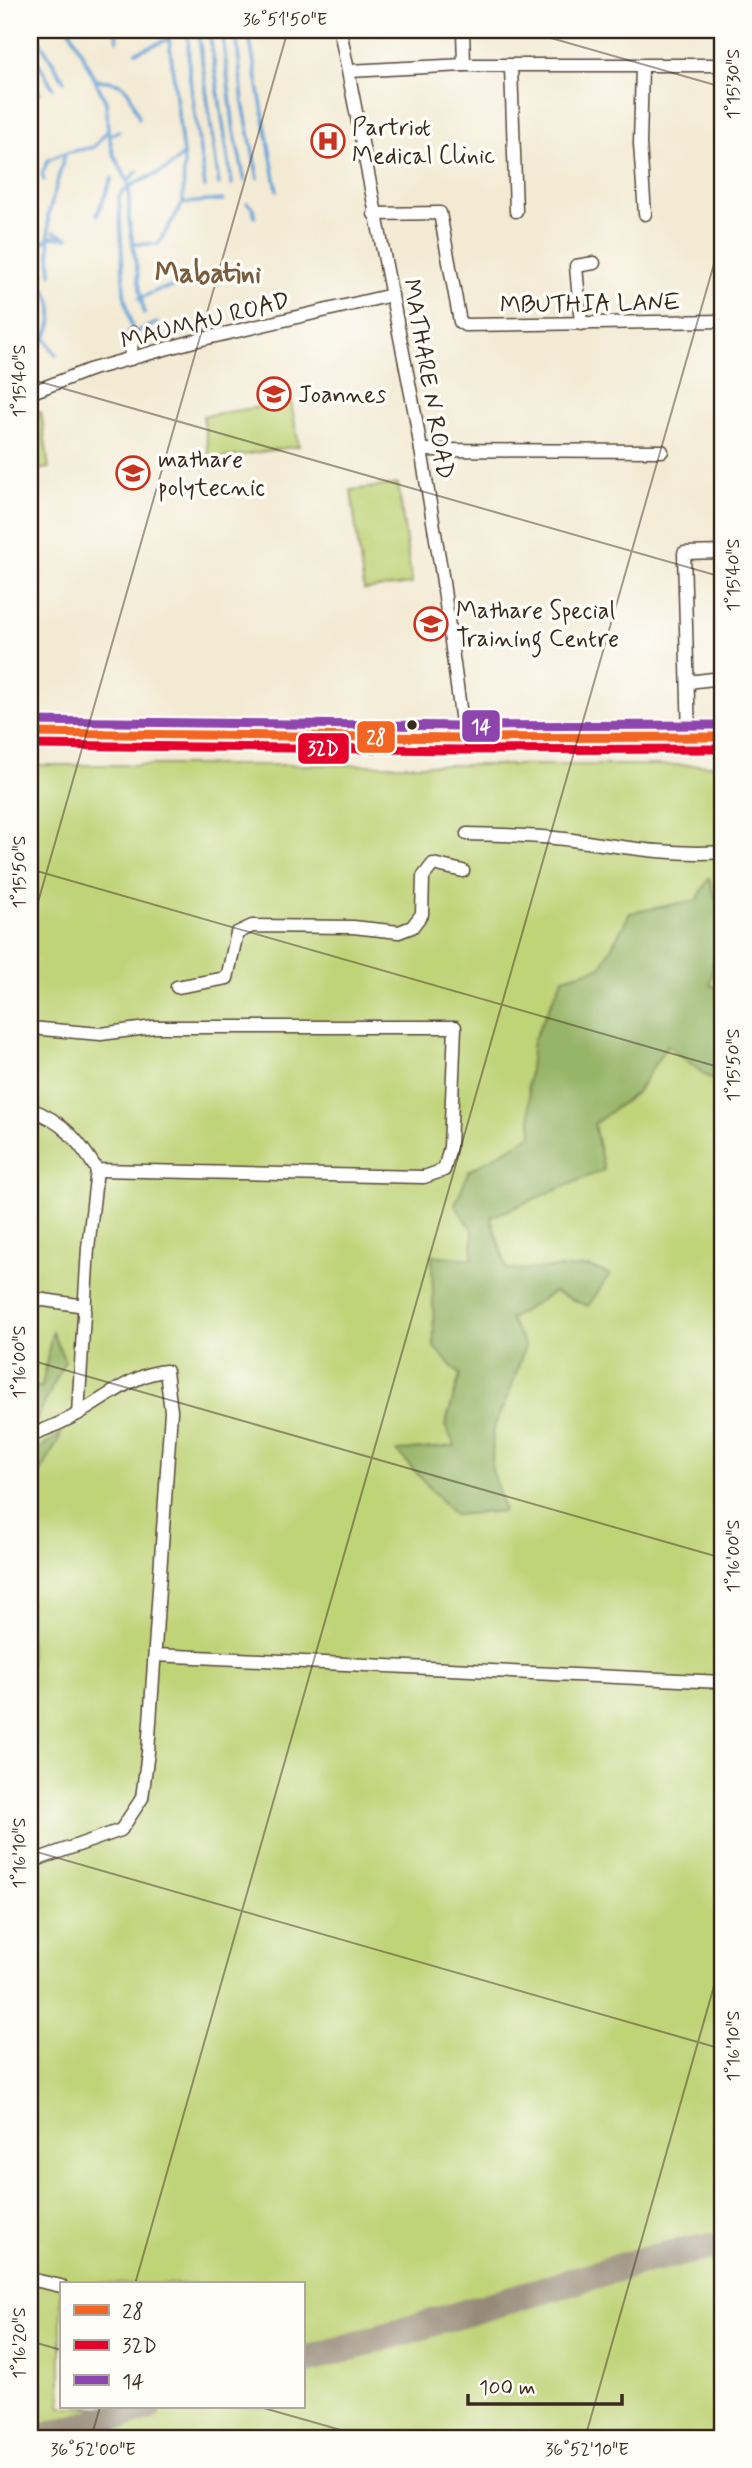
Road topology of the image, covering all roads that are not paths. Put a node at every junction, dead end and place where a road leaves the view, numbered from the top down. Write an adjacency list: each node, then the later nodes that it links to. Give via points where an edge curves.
1 (340, 30): 7 (street, MATHARE N ROAD)
2 (463, 30): 3 (street)
3 (464, 65): 6 (street); 7 (street)
4 (722, 65): 5 (street)
5 (642, 66): 6 (street); 10 (street, via 640,144)
6 (511, 67): 8 (street)
7 (352, 71): 9 (street, MATHARE N ROAD)
8 (516, 211)
9 (374, 214): 12 (street, MATHARE N ROAD); 14 (street, MBUTHIA LANE, via 440,214 460,322 468,326)
10 (645, 214)
11 (594, 263): 14 (street, via 576,266)
12 (392, 295): 16 (street, MAUMAU ROAD); 18 (street, MATHARE N ROAD)
13 (722, 321): 14 (street, MBUTHIA LANE)
14 (581, 324)
15 (133, 333): 16 (street)
16 (130, 359): 17 (street, MAUMAU ROAD)
17 (30, 393)
18 (421, 450): 19 (street); 24 (street, MATHARE N ROAD)
19 (662, 451)
20 (722, 552): 22 (street, via 684,553)
21 (722, 678): 22 (street)
22 (688, 682): 25 (street)
23 (30, 733): 24 (main road)
24 (464, 738): 25 (main road)
25 (689, 738): 26 (main road)
26 (720, 741)
27 (467, 834): 28 (street, via 692,854)
28 (722, 852)
29 (463, 871): 30 (street, via 433,864 423,877 422,914 412,927 399,932 252,926 237,933 228,978)
30 (177, 987)
31 (30, 1028): 33 (street, via 100,1034 154,1027 455,1027 450,1147 444,1170 424,1177)
32 (30, 1109): 33 (street, via 77,1138)
33 (97, 1170): 35 (street)
34 (30, 1298): 35 (street)
35 (85, 1306): 36 (street)
36 (78, 1414): 37 (street); 38 (street, via 134,1381 166,1371 171,1411)
37 (30, 1435)
38 (155, 1655): 39 (street); 40 (street, via 142,1798 121,1830)
39 (722, 1682)
40 (30, 1862)
41 (30, 2279): 42 (street)
42 (60, 2286)

